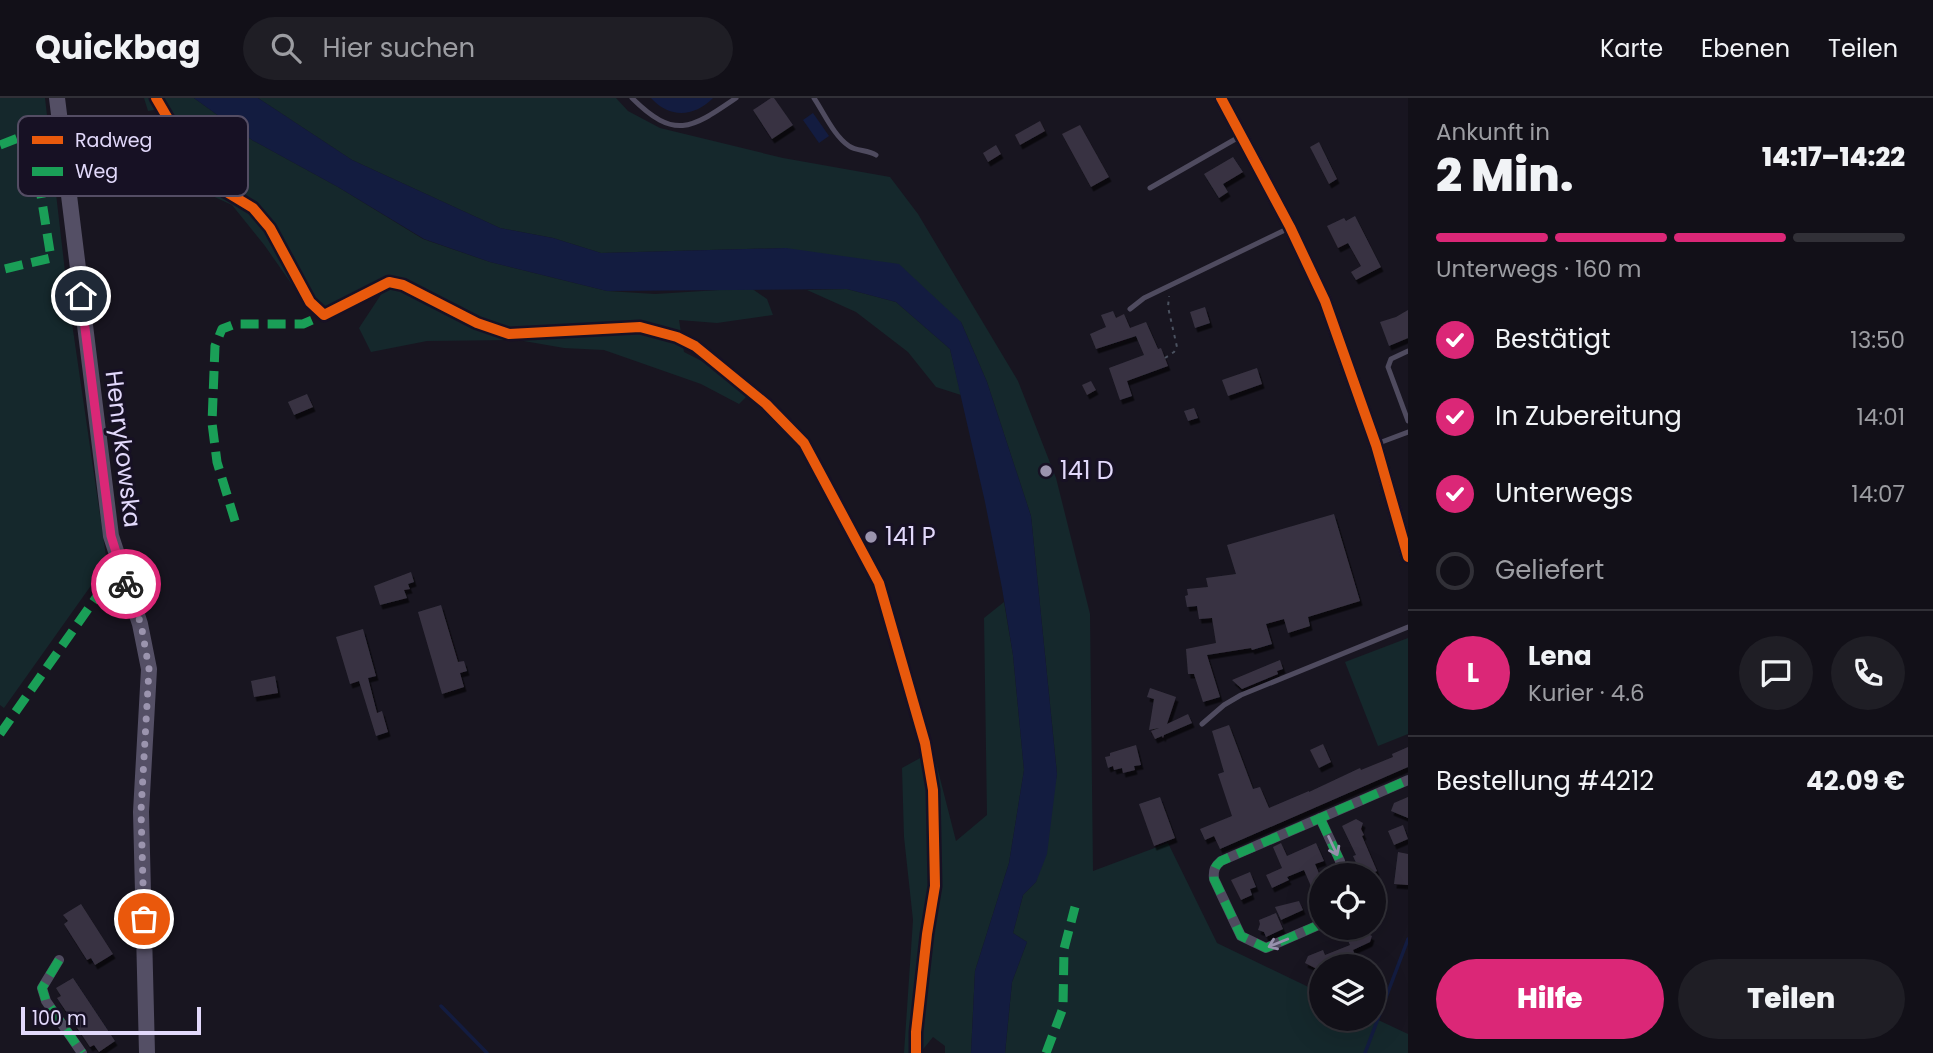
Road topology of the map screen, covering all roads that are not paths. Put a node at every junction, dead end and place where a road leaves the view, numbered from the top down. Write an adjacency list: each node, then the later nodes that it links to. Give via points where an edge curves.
1 (57, 98): 6 (main road, Henrykowska)
2 (632, 98): 3 (lane, via 656,119 680,126 702,122)
3 (736, 98)
4 (814, 98): 8 (lane, via 850,147)
5 (1221, 98): 7 (street)
6 (59, 116)
7 (1242, 135): 9 (lane); 11 (street)
8 (876, 156)
9 (1150, 188)
10 (69, 196): 26 (main road, Henrykowska, via 111,536 141,624 149,669 141,811)
11 (1290, 227): 12 (lane); 16 (street, via 1328,309)
12 (1130, 309)
13 (1408, 351): 14 (lane, via 1391,359 1388,367)
14 (1408, 422)
15 (1408, 432): 16 (lane)
16 (1376, 445): 17 (street)
17 (1408, 557)
18 (1408, 627): 19 (lane, via 1241,695)
19 (1202, 724)
20 (1408, 780): 21 (street)
21 (1320, 818): 22 (street, one-way to 22); 23 (street, one-way to 21, via 1266,947 1241,936 1214,879 1216,865)
22 (1340, 863)
23 (1309, 929)
24 (59, 960): 25 (street, via 42,988 46,1002)
25 (82, 1053)
26 (147, 1053)

